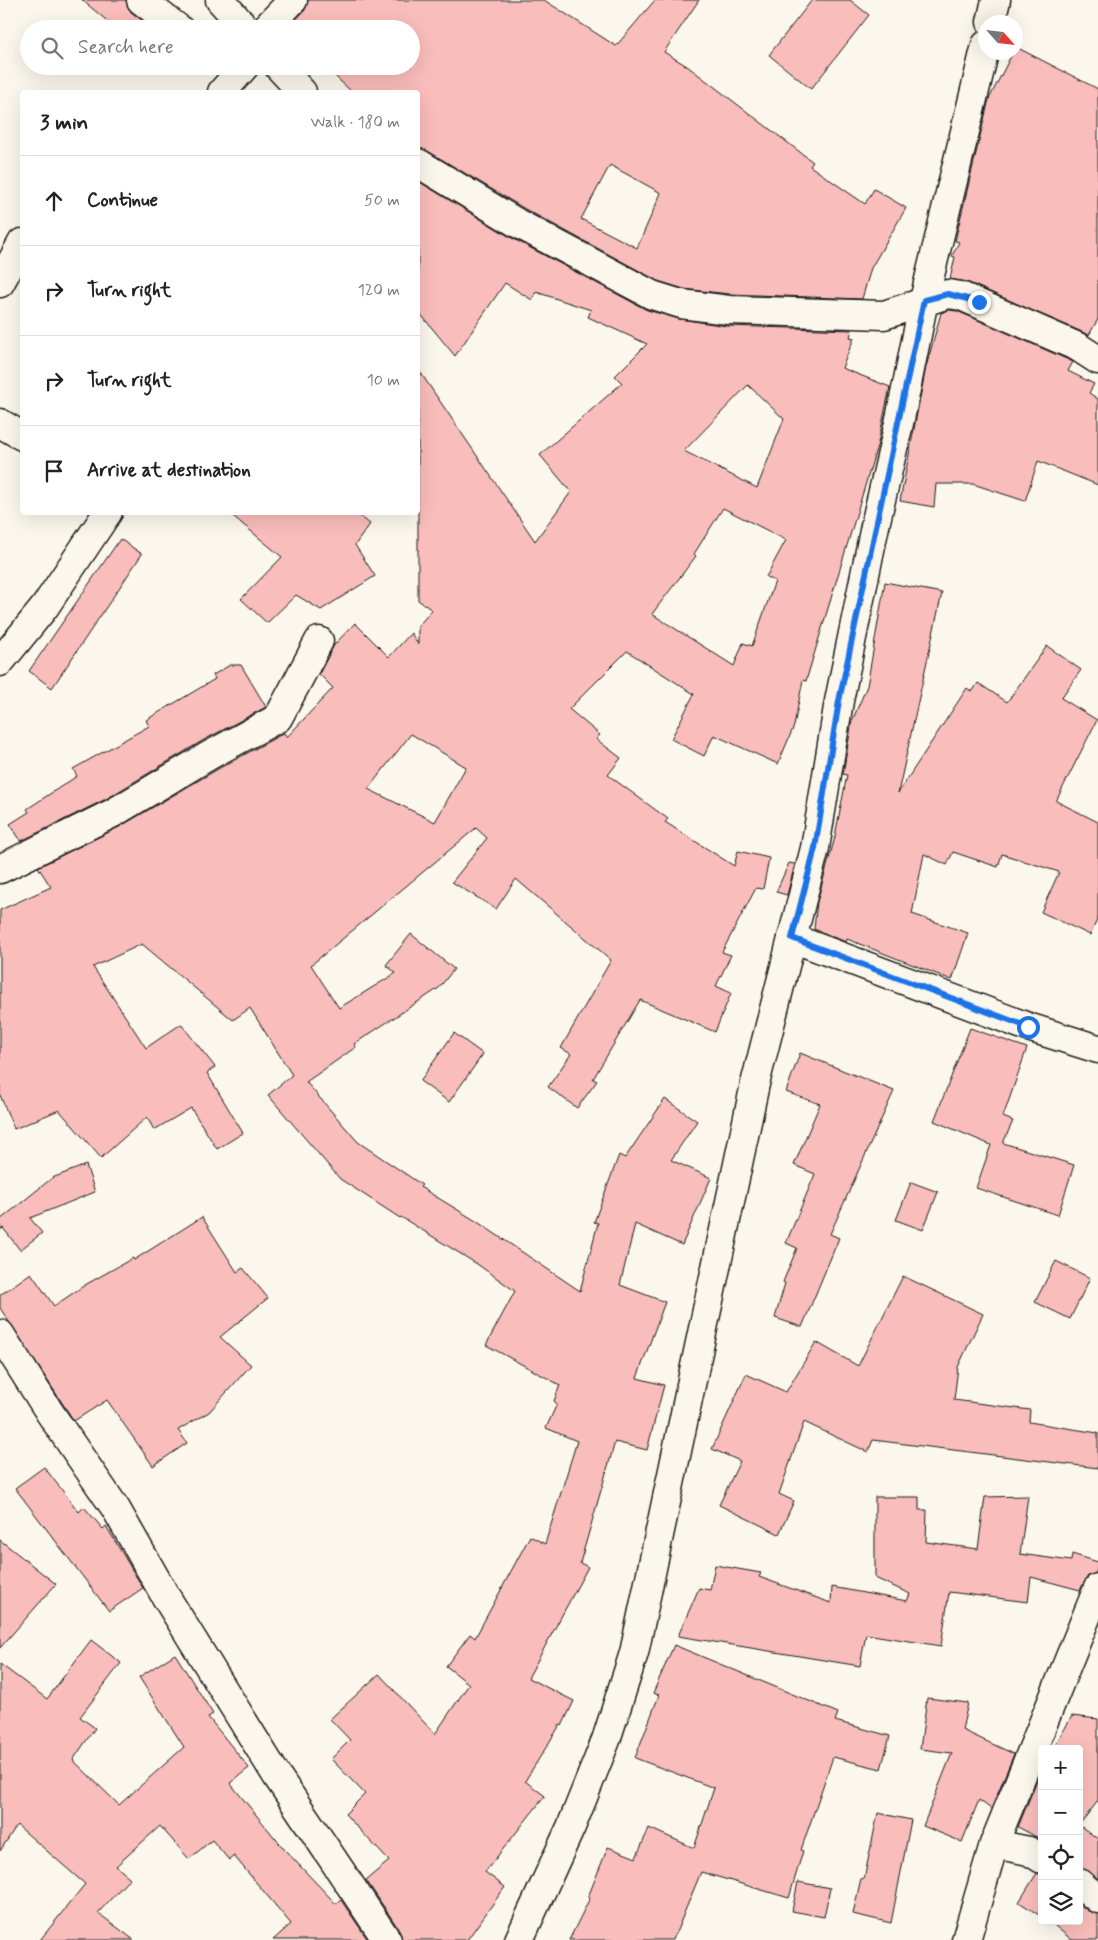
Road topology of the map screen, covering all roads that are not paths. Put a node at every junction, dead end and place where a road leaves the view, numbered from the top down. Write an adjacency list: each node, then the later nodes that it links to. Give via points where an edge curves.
1 (142, 0): 6 (street)
2 (220, 0): 7 (street)
3 (293, 0): 8 (street)
4 (996, 0): 5 (street)
5 (993, 15)
6 (168, 20)
7 (238, 20)
8 (274, 20)
9 (982, 60): 15 (street)
10 (286, 75): 11 (street)
11 (300, 90)
12 (420, 164): 15 (street, via 542,237 652,295 681,304 729,310 884,315)
13 (20, 246): 14 (street)
14 (0, 283)
15 (924, 300): 16 (street, via 948,294 962,296 1078,347); 23 (street, via 839,701 815,848)
16 (1098, 360)
17 (0, 423): 18 (street)
18 (20, 435)
19 (106, 515): 21 (street, via 44,608)
20 (319, 642): 22 (street, via 278,718 113,813)
21 (0, 662)
22 (0, 869)
23 (792, 938): 24 (street, via 1028,1027); 32 (street, via 755,1084 634,1653 606,1740 571,1827)
24 (1098, 1049)
25 (0, 1334): 31 (street, via 116,1509 166,1597 277,1776)
26 (1098, 1588): 27 (street)
27 (994, 1844): 28 (street, via 1029,1851); 33 (street)
28 (1038, 1857)
29 (1083, 1886): 30 (street)
30 (1098, 1899)
31 (387, 1940)
32 (519, 1940)
33 (966, 1940)

